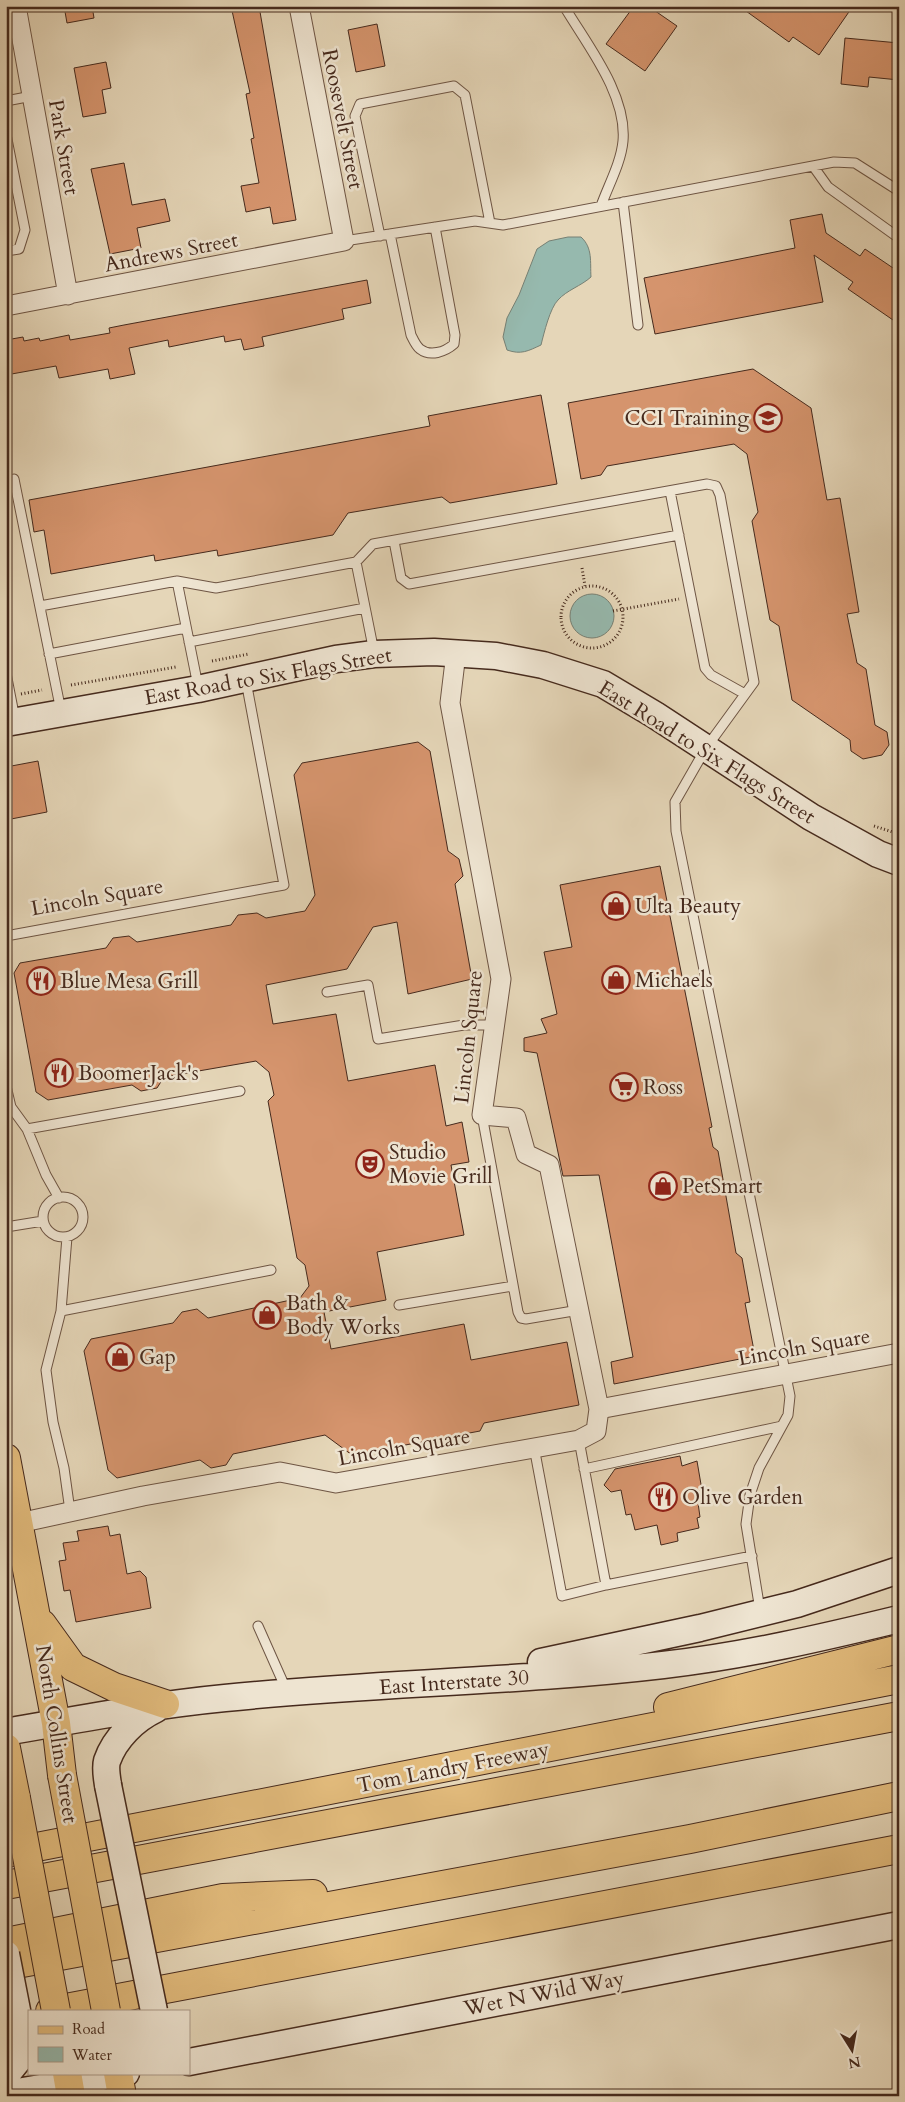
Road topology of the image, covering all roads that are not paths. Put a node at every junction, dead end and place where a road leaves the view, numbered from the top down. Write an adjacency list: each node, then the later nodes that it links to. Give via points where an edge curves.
1 (16, 6): 4 (street, Park Street)
2 (299, 6): 16 (street, Roosevelt Street)
3 (564, 6): 10 (lane, via 614,89 622,115 623,142)
4 (32, 96): 5 (lane); 18 (street, Park Street)
5 (6, 101)
6 (6, 134): 17 (lane, via 25,230 19,249)
7 (813, 166): 8 (lane, via 855,163); 9 (lane); 15 (lane, via 828,187)
8 (899, 192)
9 (623, 202): 10 (lane); 20 (lane)
10 (600, 206): 11 (lane, via 504,225)
11 (490, 223): 12 (lane, via 475,221); 14 (lane, via 465,95 454,86 360,104 355,116)
12 (435, 227): 13 (lane); 13 (lane, via 455,335 454,344 447,351 430,353 419,348 411,334)
13 (390, 234): 14 (lane)
14 (380, 236): 16 (lane)
15 (899, 238)
16 (344, 241): 18 (street, Andrews Street)
17 (6, 251)
18 (68, 295): 19 (street, Andrews Street)
19 (6, 306)
20 (638, 325)
21 (6, 481): 27 (lane, via 14,480)
22 (670, 491): 23 (lane); 24 (lane); 37 (lane, via 707,484 716,486 720,495 754,682)
23 (679, 535): 24 (lane, via 409,584 401,578); 37 (lane, via 705,668 711,675)
24 (394, 540): 25 (lane, via 373,544)
25 (356, 562): 26 (lane, via 216,588); 28 (lane)
26 (177, 581): 27 (lane); 29 (lane)
27 (40, 606): 32 (lane)
28 (365, 608): 30 (lane); 33 (lane)
29 (186, 628): 30 (lane); 32 (lane)
30 (189, 642): 36 (lane)
31 (456, 653): 33 (main road, East Road to Six Flags Street); 40 (main road, East Road to Six Flags Street, via 543,665 603,684); 44 (street, Lincoln Square, via 450,703 501,979)
32 (49, 654): 38 (lane)
33 (374, 654): 35 (main road, East Road to Six Flags Street)
34 (6, 672): 39 (lane)
35 (246, 679): 36 (main road, East Road to Six Flags Street); 42 (lane, Lincoln Square, via 284,885)
36 (198, 689): 38 (main road, East Road to Six Flags Street)
37 (745, 694): 40 (lane)
38 (61, 713): 39 (main road, East Road to Six Flags Street)
39 (11, 723)
40 (706, 748): 41 (main road, East Road to Six Flags Street, via 811,817); 59 (lane, via 675,802 676,831)
41 (899, 862)
42 (6, 936)
43 (327, 992): 44 (lane, via 368,985 378,1040 464,1024)
44 (495, 1025): 47 (street, Lincoln Square)
45 (6, 1086): 48 (lane, via 11,1108)
46 (240, 1090): 48 (lane)
47 (482, 1115): 54 (lane); 56 (street, Lincoln Square, via 516,1118 526,1154 549,1165)
48 (27, 1129): 49 (lane)
49 (59, 1198): 50 (lane, via 44,1209); 52 (lane, via 72,1199 83,1214 78,1231)
50 (43, 1221): 51 (lane); 52 (lane, via 54,1236)
51 (6, 1227)
52 (67, 1237): 57 (lane)
53 (271, 1270): 57 (lane)
54 (513, 1286): 55 (lane); 56 (lane, via 521,1318)
55 (399, 1305)
56 (579, 1310): 60 (street, Lincoln Square)
57 (61, 1311): 66 (lane, via 46,1370)
58 (899, 1353): 59 (street, Lincoln Square)
59 (786, 1373): 60 (street, Lincoln Square); 61 (lane, via 790,1396 788,1415)
60 (600, 1409): 62 (street, Lincoln Square, via 596,1432)
61 (782, 1426): 65 (lane); 68 (lane, via 759,1468 750,1494 746,1524)
62 (579, 1440): 63 (street, Lincoln Square); 65 (lane)
63 (534, 1447): 66 (street, Lincoln Square, via 336,1483 280,1472); 70 (lane, via 562,1596)
64 (6, 1458): 67 (main road, North Collins Street)
65 (584, 1469): 70 (lane)
66 (70, 1511): 67 (street, Lincoln Square)
67 (19, 1523): 72 (main road, North Collins Street)
68 (752, 1556): 70 (lane); 71 (lane)
69 (899, 1570): 71 (main road)
70 (606, 1585)
71 (761, 1613): 77 (main road)
72 (38, 1618): 79 (main road, via 73,1667 114,1687); 81 (main road, North Collins Street)
73 (899, 1619): 77 (main road, East Interstate 30, via 761,1650 665,1665)
74 (258, 1626): 78 (lane)
75 (899, 1649): 84 (main road)
76 (899, 1679): 84 (main road, Tom Landry Freeway)
77 (442, 1682): 78 (main road, East Interstate 30)
78 (288, 1693): 79 (main road, East Interstate 30)
79 (165, 1704): 81 (main road, East Interstate 30); 96 (main road, bridge, via 143,1715 118,1739 106,1762)
80 (899, 1716): 88 (main road)
81 (56, 1723): 82 (main road, East Interstate 30); 95 (main road, North Collins Street, bridge, via 62,1775)
82 (6, 1732)
83 (6, 1748): 94 (main road, bridge)
84 (316, 1794): 87 (main road, Tom Landry Freeway)
85 (899, 1796): 89 (main road)
86 (899, 1849): 94 (main road)
87 (6, 1853)
88 (6, 1885)
89 (373, 1898): 91 (main road, via 330,1894 223,1898); 93 (main road)
90 (899, 1924): 100 (main road, Wet N Wild Way)
91 (6, 1942)
92 (6, 1954): 98 (main road, bridge)
93 (6, 1966)
94 (60, 2010)
95 (106, 2010)
96 (154, 2010)
97 (6, 2019): 98 (main road)
98 (22, 2025): 102 (main road, via 19,2059)
99 (190, 2046): 100 (main road)
100 (251, 2050): 101 (main road, Wet N Wild Way)
101 (190, 2062)
102 (6, 2075)
103 (121, 2079): 104 (main road)
104 (69, 2084): 105 (main road)
105 (6, 2094)

